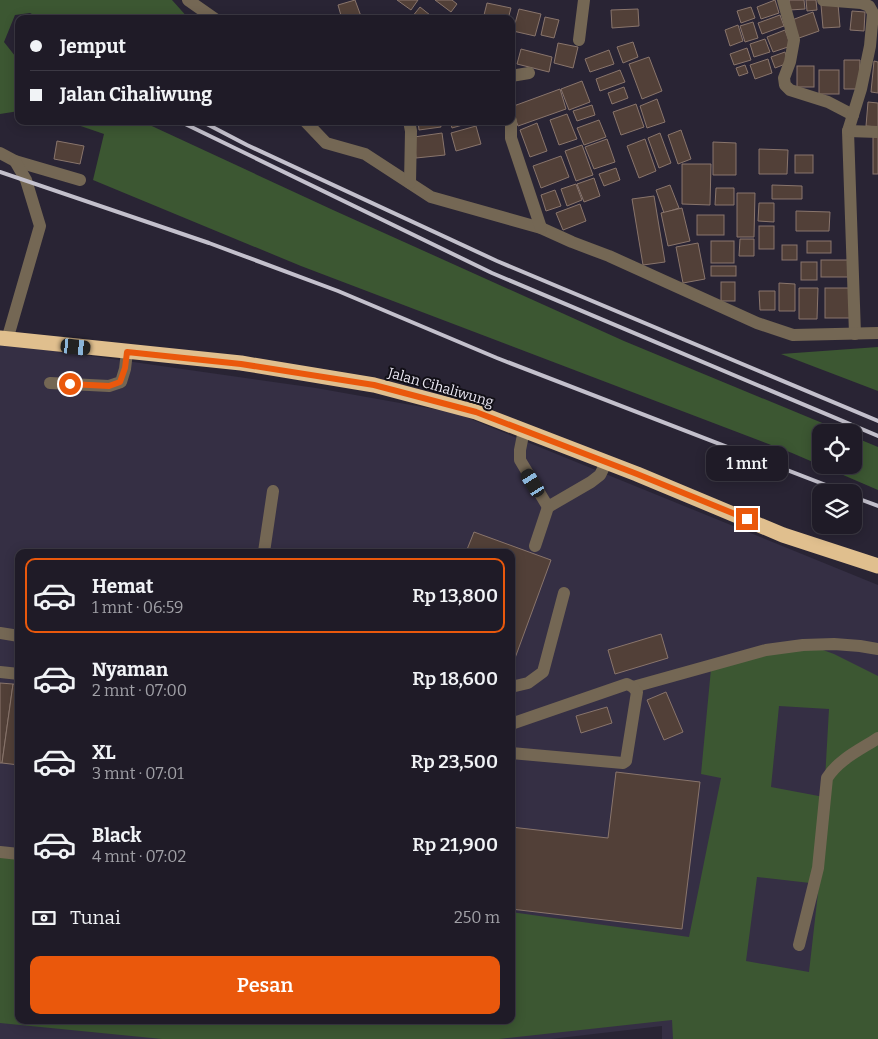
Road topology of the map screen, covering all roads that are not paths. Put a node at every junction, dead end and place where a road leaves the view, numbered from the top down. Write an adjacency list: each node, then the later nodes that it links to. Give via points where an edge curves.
1 (188, 0): 5 (street)
2 (584, 0): 6 (street)
3 (783, 0): 9 (street, via 794,40 785,84 790,90 828,102)
4 (823, 0): 9 (street, via 861,3 869,6 873,13 862,89)
5 (209, 15)
6 (579, 40)
7 (529, 74): 8 (street)
8 (515, 76)
9 (853, 115): 13 (street)
10 (309, 125): 18 (street, via 326,142 365,154)
11 (410, 125): 18 (street)
12 (510, 125): 19 (street, via 511,138)
13 (848, 131): 14 (street); 21 (street)
14 (878, 132)
15 (0, 153): 16 (street)
16 (15, 161): 17 (street); 22 (street, via 26,180 40,226)
17 (80, 180)
18 (410, 183): 19 (street, via 431,197)
19 (541, 228): 21 (street, via 758,323 793,335)
20 (878, 333): 21 (street)
21 (855, 334)
22 (4, 339): 23 (highway, Jalan Cihaliwung)
23 (127, 352): 24 (street, via 120,382 109,386); 25 (highway, Jalan Cihaliwung, via 241,364 374,385 476,412)
24 (50, 383)
25 (524, 430): 26 (highway, Jalan Cihaliwung); 28 (street, via 520,460)
26 (606, 463): 28 (street, via 600,475 591,482); 31 (highway, Jalan Cihaliwung, via 784,535)
27 (273, 491): 30 (street)
28 (548, 507): 29 (street)
29 (535, 546)
30 (264, 549)
31 (878, 566)
32 (564, 593): 38 (street, via 543,672 528,683)
33 (0, 633): 34 (street)
34 (15, 635)
35 (878, 649): 39 (street, via 834,644 766,650)
36 (0, 672): 37 (street)
37 (15, 674)
38 (515, 686)
39 (633, 687): 40 (street, via 627,684); 42 (street, via 636,692 626,761)
40 (515, 723)
41 (878, 738): 45 (street, via 841,760 827,778 818,868)
42 (515, 753)
43 (0, 852): 44 (street)
44 (15, 854)
45 (799, 945)

